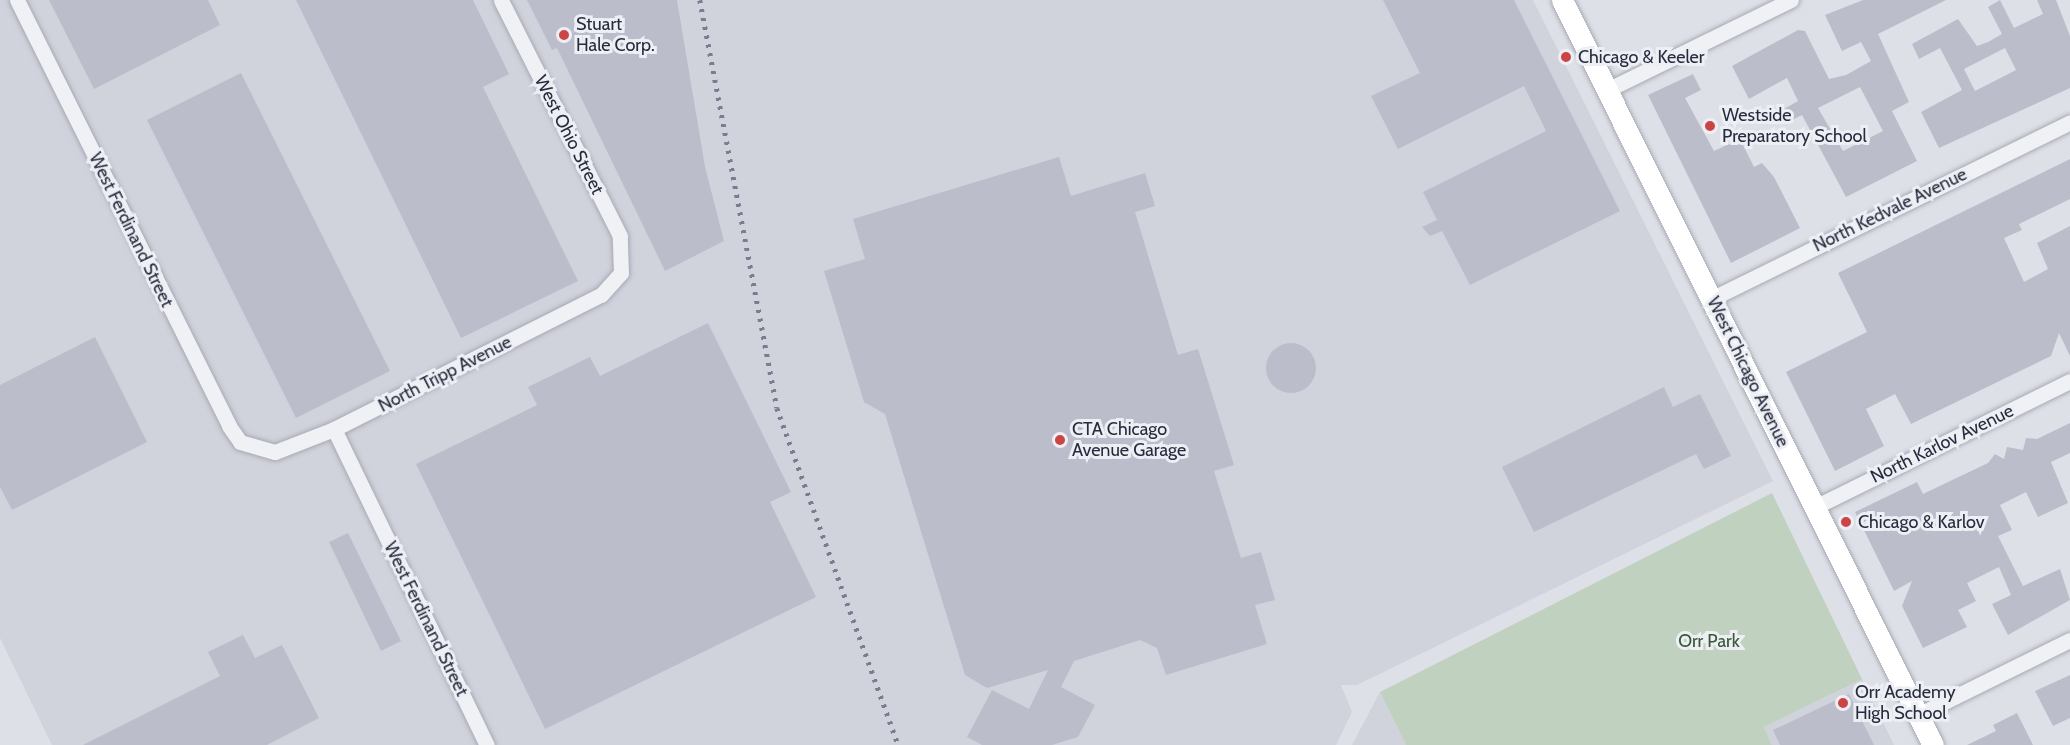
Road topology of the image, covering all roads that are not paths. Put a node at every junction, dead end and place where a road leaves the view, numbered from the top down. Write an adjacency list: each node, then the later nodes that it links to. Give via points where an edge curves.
1 (17, 0): 11 (street, West Ferdinand Street, via 229,426 240,442)
2 (501, 0): 7 (street, West Ohio Street, via 620,236)
3 (1562, 0): 5 (main road, West Chicago Avenue)
4 (1791, 0): 5 (street)
5 (1607, 90): 8 (main road, West Chicago Avenue)
6 (2070, 122): 8 (street, North Kedvale Avenue)
7 (621, 273): 10 (street, North Tripp Avenue, via 601,295)
8 (1711, 298): 12 (main road, West Chicago Avenue)
9 (2070, 381): 12 (street, North Karlov Avenue)
10 (334, 429): 11 (street, North Tripp Avenue, via 293,448); 15 (street, West Ferdinand Street)
11 (257, 448)
12 (1815, 507): 14 (main road, West Chicago Avenue)
13 (2070, 640): 14 (street)
14 (1918, 715): 16 (main road, West Chicago Avenue)
15 (487, 745)
16 (1933, 745)

